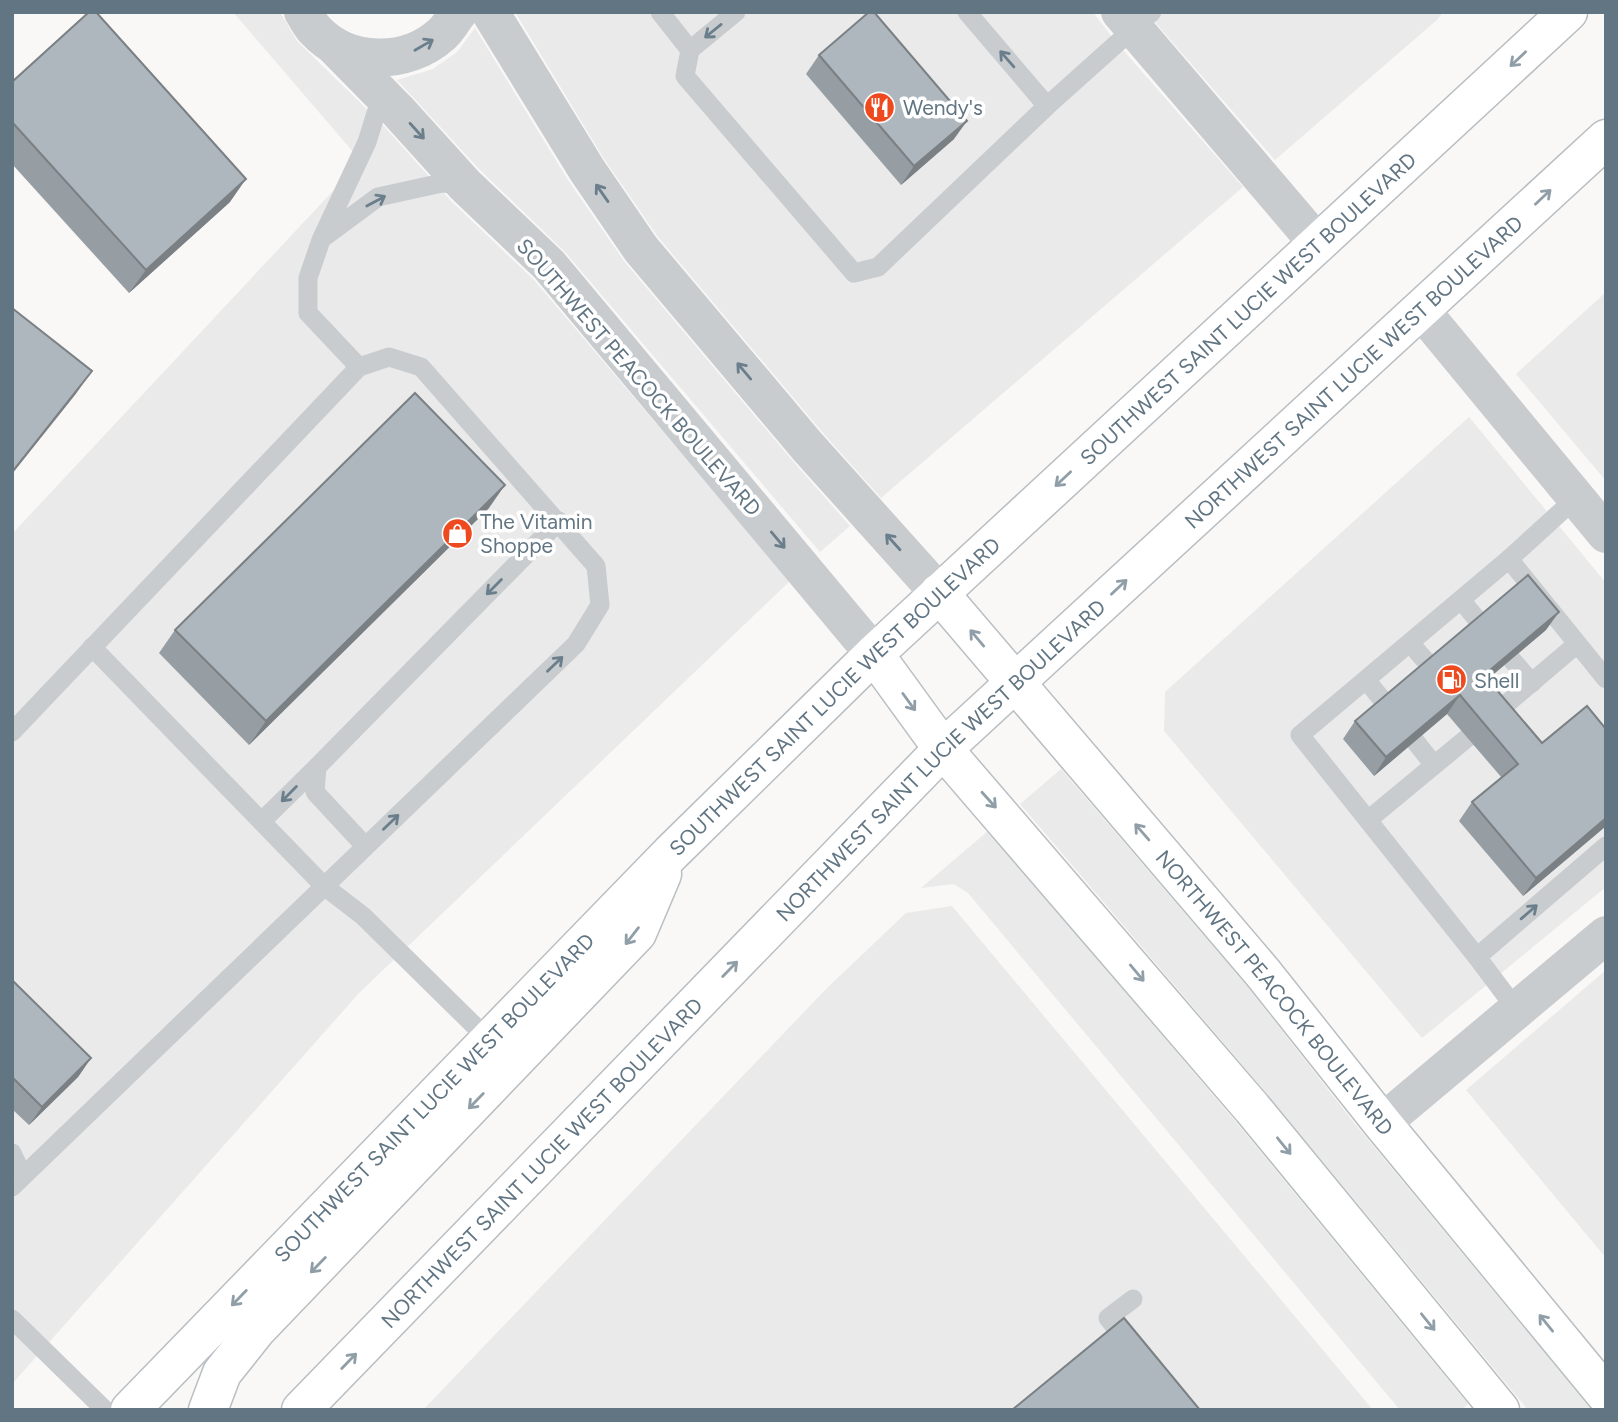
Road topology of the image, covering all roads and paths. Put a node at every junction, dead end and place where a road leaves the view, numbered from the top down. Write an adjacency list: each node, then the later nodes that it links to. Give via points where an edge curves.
1 (303, 12): 9 (street, SOUTHWEST PEACOCK BOULEVARD)
2 (458, 12): 9 (street, one-way to 2, via 362,57 391,58 419,50 443,33)
3 (489, 12): 23 (street, one-way to 3, via 807,446 641,249)
4 (660, 12): 10 (lane)
5 (736, 12): 10 (lane, one-way to 10)
6 (967, 12): 12 (lane, one-way to 6)
7 (1568, 12): 16 (main road, SOUTHWEST SAINT LUCIE WEST BOULEVARD, one-way to 16)
8 (1135, 18): 12 (lane); 16 (street)
9 (335, 47): 11 (street, SOUTHWEST PEACOCK BOULEVARD)
10 (690, 50): 12 (lane, via 685,76 854,273 878,267)
11 (382, 94): 14 (street, SOUTHWEST PEACOCK BOULEVARD, one-way to 14); 15 (lane, via 367,142)
12 (1047, 106)
13 (1606, 139): 17 (main road, NORTHWEST SAINT LUCIE WEST BOULEVARD, one-way to 13)
14 (465, 185): 15 (lane, one-way to 14, via 378,197 442,183); 29 (street, SOUTHWEST PEACOCK BOULEVARD, one-way to 29, via 549,265)
15 (321, 240): 18 (lane, via 308,278 308,313)
16 (1318, 244): 23 (main road, SOUTHWEST SAINT LUCIE WEST BOULEVARD, one-way to 23)
17 (1421, 310): 19 (street); 34 (main road, NORTHWEST SAINT LUCIE WEST BOULEVARD, one-way to 17)
18 (359, 367): 20 (lane, via 389,357 421,367); 28 (lane)
19 (1576, 498): 21 (street); 22 (lane)
20 (559, 521): 43 (lane, one-way to 43); 46 (lane, one-way to 20, via 576,644 600,605 596,566)
21 (1606, 534)
22 (1509, 559): 24 (lane); 27 (lane)
23 (939, 593): 29 (main road, SOUTHWEST SAINT LUCIE WEST BOULEVARD); 34 (main road, NORTHWEST PEACOCK BOULEVARD, one-way to 23)
24 (1461, 600): 25 (lane); 26 (lane)
25 (1480, 623)
26 (1410, 643): 31 (lane); 33 (lane)
27 (1577, 644): 32 (lane); 35 (lane)
28 (92, 647): 38 (lane); 45 (lane)
29 (874, 654): 41 (main road, one-way to 41); 48 (main road, SOUTHWEST SAINT LUCIE WEST BOULEVARD)
30 (1512, 660): 35 (lane)
31 (1430, 666)
32 (1606, 679)
33 (1366, 680): 36 (lane); 44 (lane, via 1300,735)
34 (1015, 683): 41 (main road, NORTHWEST SAINT LUCIE WEST BOULEVARD); 54 (main road, NORTHWEST PEACOCK BOULEVARD, one-way to 34, via 1263,974)
35 (1532, 683): 37 (lane)
36 (1385, 704)
37 (1491, 717)
38 (12, 732)
39 (1467, 738): 42 (lane)
40 (1415, 741): 42 (lane)
41 (943, 749): 61 (main road, one-way to 61, via 1252,1108); 65 (main road, NORTHWEST SAINT LUCIE WEST BOULEVARD, one-way to 41)
42 (1434, 765): 44 (lane)
43 (317, 767): 45 (lane, one-way to 45); 46 (lane, via 315,792)
44 (1368, 820): 51 (lane)
45 (262, 821): 49 (lane)
46 (365, 846): 49 (lane)
47 (1606, 846): 51 (lane, one-way to 47)
48 (671, 853): 53 (main road, SOUTHWEST SAINT LUCIE WEST BOULEVARD); 64 (main road, one-way to 64, via 637,933 257,1329 222,1373)
49 (324, 886): 53 (lane, via 363,916); 56 (lane)
50 (1606, 934): 52 (street)
51 (1477, 957): 52 (lane)
52 (1516, 1009): 54 (street)
53 (489, 1041): 63 (main road, SOUTHWEST SAINT LUCIE WEST BOULEVARD, one-way to 63)
54 (1382, 1123): 60 (main road, NORTHWEST PEACOCK BOULEVARD, one-way to 54)
55 (12, 1153): 56 (lane)
56 (17, 1181)
57 (1133, 1299): 59 (lane, via 1108,1318)
58 (12, 1318): 62 (lane)
59 (1142, 1359)
60 (1606, 1395)
61 (1498, 1409)
62 (105, 1410)
63 (130, 1410)
64 (208, 1410)
65 (302, 1410)

